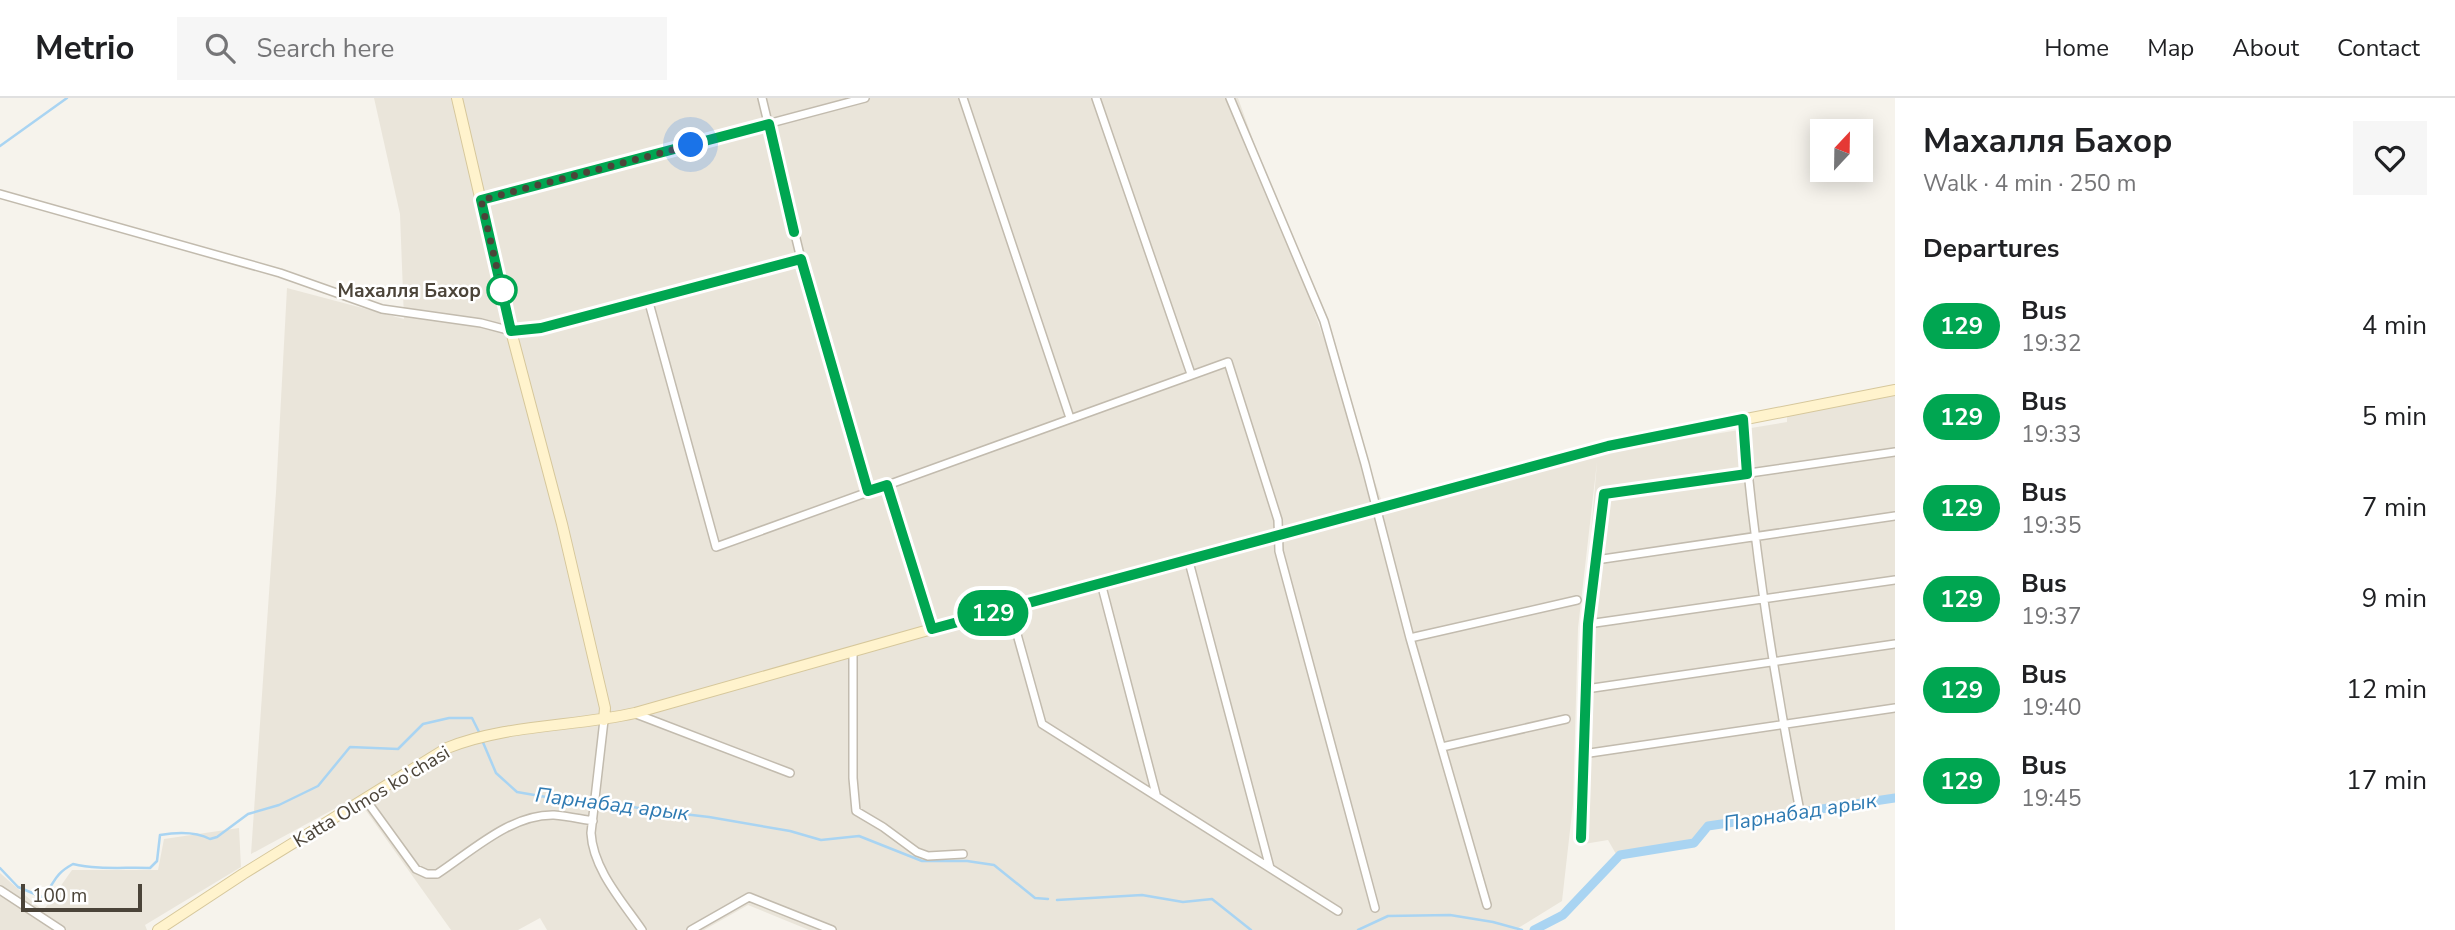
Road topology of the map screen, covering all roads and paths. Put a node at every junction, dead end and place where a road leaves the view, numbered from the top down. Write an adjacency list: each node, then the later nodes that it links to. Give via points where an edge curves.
1 (457, 98): 9 (street)
2 (762, 98): 7 (street)
3 (866, 98): 7 (street)
4 (963, 98): 15 (street)
5 (1096, 98): 13 (street)
6 (1230, 98): 21 (street, via 1324,321)
7 (769, 124): 9 (street); 10 (street)
8 (0, 194): 12 (street, via 280,273 382,309)
9 (481, 200): 12 (street)
10 (801, 259): 11 (street); 20 (street)
11 (648, 299): 12 (street, via 541,328); 20 (street, via 716,547)
12 (511, 331): 42 (street, via 562,524)
13 (1191, 374): 15 (street); 23 (street, via 1228,362 1278,520)
14 (1895, 390): 16 (street, Katta Olmos ko'chasi)
15 (1070, 418): 19 (street)
16 (1743, 419): 18 (street); 21 (street, Katta Olmos ko'chasi, via 1608,446)
17 (1895, 452): 18 (street)
18 (1747, 474): 24 (street); 26 (street, via 1604,494)
19 (887, 485): 20 (street); 33 (street)
20 (868, 491)
21 (1376, 507): 23 (street, Katta Olmos ko'chasi); 34 (street)
22 (1895, 516): 24 (street)
23 (1278, 534): 25 (street, Katta Olmos ko'chasi); 56 (street)
24 (1754, 537): 26 (street); 29 (street)
25 (1188, 558): 28 (street, Katta Olmos ko'chasi); 53 (street)
26 (1596, 560): 32 (street)
27 (1895, 580): 29 (street)
28 (1101, 583): 31 (street, Katta Olmos ko'chasi); 47 (street)
29 (1763, 599): 32 (street); 37 (street)
30 (1577, 600): 34 (street)
31 (1010, 609): 33 (street, Katta Olmos ko'chasi); 47 (street, via 1042,724)
32 (1588, 624): 38 (street)
33 (932, 629): 36 (street, Katta Olmos ko'chasi)
34 (1409, 638): 44 (street)
35 (1895, 644): 37 (street)
36 (853, 652): 40 (street, Katta Olmos ko'chasi); 52 (street, via 856,811 917,852 928,856)
37 (1774, 661): 38 (street); 43 (street)
38 (1586, 689): 45 (street)
39 (1895, 708): 43 (street)
40 (635, 713): 42 (street, Katta Olmos ko'chasi); 46 (street)
41 (1566, 719): 44 (street)
42 (604, 720): 48 (street, Katta Olmos ko'chasi, via 471,739 447,748); 50 (street)
43 (1783, 724): 45 (street); 49 (street)
44 (1442, 747): 55 (street)
45 (1583, 754): 51 (street)
46 (790, 773)
47 (1156, 795): 53 (street)
48 (366, 800): 50 (street, via 414,867 427,874 437,874 525,819 554,816); 59 (street, Katta Olmos ko'chasi)
49 (1799, 806)
50 (593, 821): 60 (street, via 591,840 597,861)
51 (1581, 838)
52 (963, 854)
53 (1270, 868): 57 (street)
54 (0, 890): 58 (street)
55 (1487, 905)
56 (1375, 908)
57 (1338, 911)
58 (61, 930)
59 (158, 930)
60 (642, 930)
61 (691, 930): 62 (street, via 749,897)
62 (832, 930)

